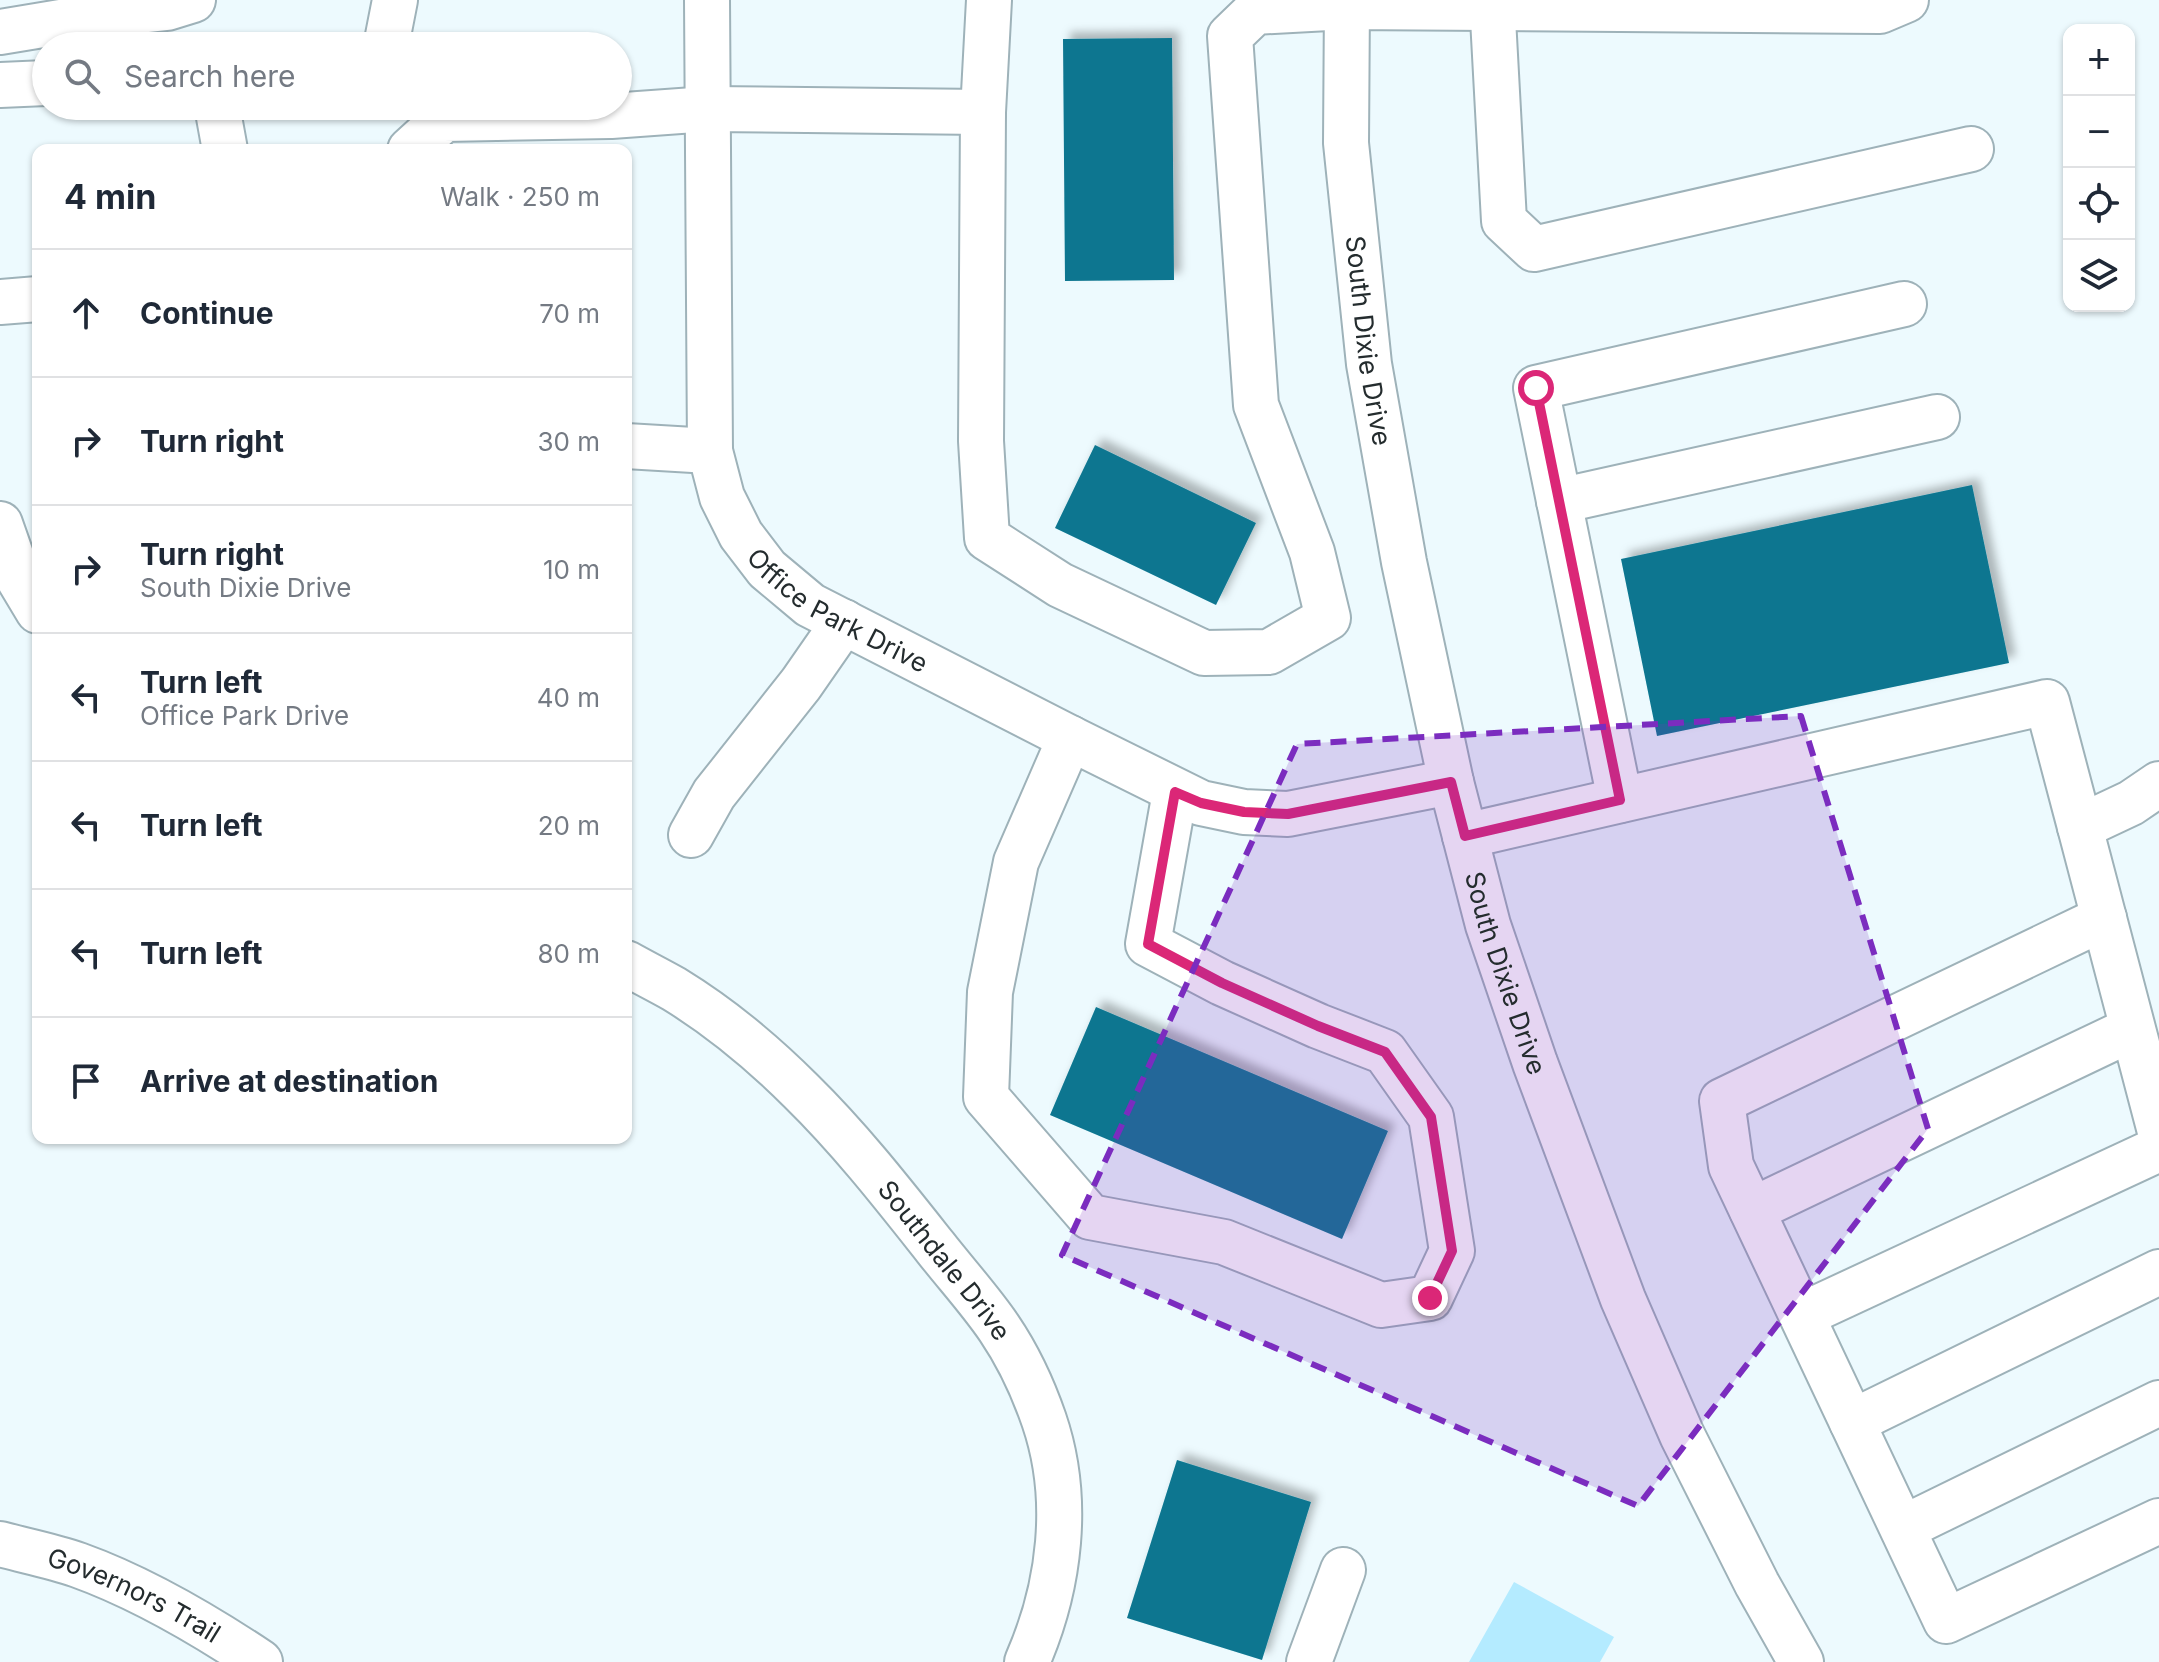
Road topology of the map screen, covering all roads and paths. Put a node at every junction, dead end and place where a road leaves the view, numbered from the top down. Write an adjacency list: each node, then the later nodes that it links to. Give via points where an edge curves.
1 (193, 0): 8 (street)
2 (395, 0): 9 (street)
3 (707, 0): 12 (street, Office Park Drive)
4 (989, 0): 13 (street)
5 (1906, 0): 7 (street, via 1880,11)
6 (1347, 4): 7 (street); 13 (street, via 1255,12 1230,36 1256,405 1312,552 1328,618 1269,652 1204,653 1060,585 987,538 981,441); 32 (street, South Dixie Drive, via 1346,143 1369,364)
7 (1492, 5): 20 (street, via 1504,221 1534,249)
8 (0, 32)
9 (389, 32)
10 (32, 84): 11 (street)
11 (0, 85)
12 (708, 109): 13 (street); 17 (street); 26 (street, Office Park Drive)
13 (983, 112)
14 (220, 120): 18 (street)
15 (443, 120): 19 (street)
16 (456, 120): 17 (street)
17 (610, 133)
18 (224, 144)
19 (417, 144)
20 (1971, 149)
21 (32, 299): 22 (street)
22 (0, 302)
23 (1904, 304): 27 (street, via 1536,388)
24 (1937, 417): 27 (street)
25 (632, 446): 26 (street)
26 (710, 451): 30 (street, Office Park Drive, via 722,497 758,558 810,605)
27 (1559, 501): 35 (street)
28 (0, 524): 29 (street)
29 (32, 601)
30 (844, 622): 31 (street, Office Park Drive); 37 (street, via 714,794)
31 (1070, 738): 34 (street, Office Park Drive); 34 (street, via 1016,862 990,992 986,1097 1090,1217 1224,1242 1381,1305 1430,1298 1452,1251 1431,1117 1385,1052 1222,983 1148,944)
32 (1451, 782): 34 (street, Office Park Drive, via 1288,814 1244,812); 38 (street, South Dixie Drive)
33 (2159, 784): 36 (street)
34 (1175, 792)
35 (1620, 800): 36 (street, via 2047,702); 38 (street)
36 (2080, 827): 39 (street)
37 (691, 835)
38 (1465, 836): 56 (street, South Dixie Drive, via 1488,925 1535,1063 1623,1299 1682,1435)
39 (2104, 918): 41 (street); 44 (street, via 1722,1101 1731,1166)
40 (632, 966): 54 (street, Southdale Drive, via 676,990 802,1091 886,1185 999,1327 1045,1422 1056,1474 1054,1580)
41 (2132, 1029): 42 (street); 44 (street)
42 (2159, 1128)
43 (2159, 1149): 46 (street)
44 (1752, 1210): 46 (street)
45 (2159, 1272): 48 (street)
46 (1802, 1315): 48 (street)
47 (2159, 1403): 50 (street)
48 (1852, 1422): 50 (street)
49 (2159, 1521): 50 (street, via 1946,1621)
50 (1903, 1528)
51 (0, 1544): 53 (street, Governors Trail, via 78,1564 156,1599)
52 (1343, 1570): 55 (street)
53 (260, 1662)
54 (1027, 1662)
55 (1309, 1662)
56 (1801, 1662)

